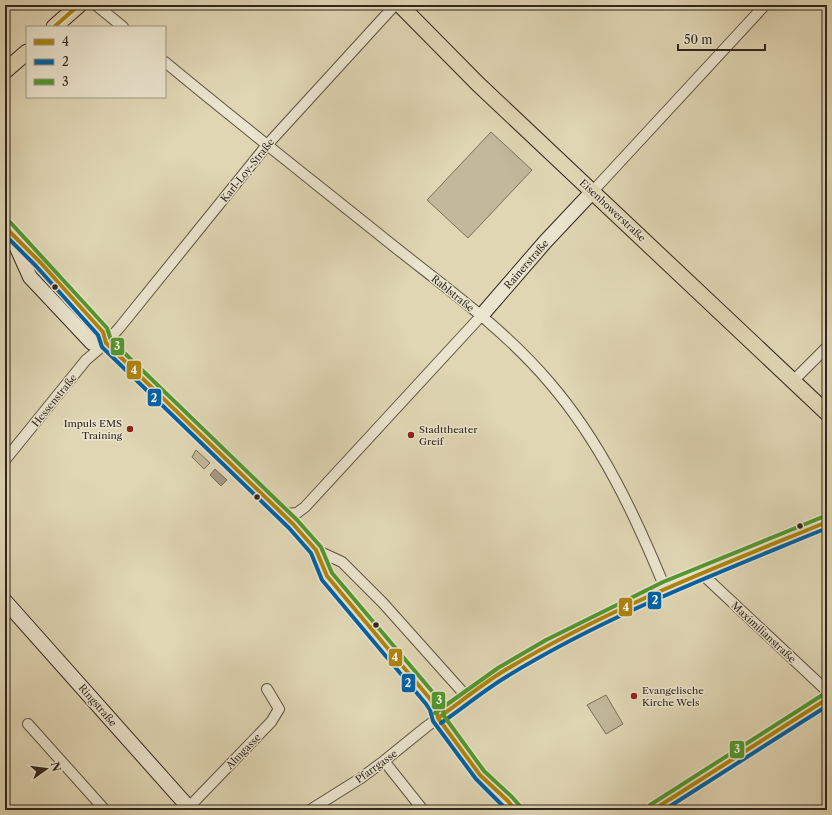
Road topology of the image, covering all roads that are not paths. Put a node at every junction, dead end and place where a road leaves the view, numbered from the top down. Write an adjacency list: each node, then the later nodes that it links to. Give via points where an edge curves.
1 (79, 5): 6 (main road)
2 (96, 5): 7 (street)
3 (395, 5): 11 (street, Karl-Loy-Straße)
4 (400, 5): 12 (main road, Eisenhowerstraße, via 478,84)
5 (765, 5): 12 (street, Rainerstraße)
6 (55, 26)
7 (122, 26)
8 (26, 53): 10 (main road)
9 (166, 63): 11 (street, Rablstraße)
10 (5, 71)
11 (267, 145): 14 (street, Rablstraße); 15 (street, Karl-Loy-Straße)
12 (593, 191): 14 (street, Rainerstraße); 17 (main road, Eisenhowerstraße)
13 (7, 228): 15 (street, via 30,277 92,343)
14 (481, 316): 20 (street, Rainerstraße, via 305,507 297,513); 24 (street, Rablstraße, via 548,381 596,447 625,497)
15 (106, 343): 19 (street, Hessenstraße, via 86,360); 20 (street)
16 (827, 347): 17 (street)
17 (793, 381): 18 (main road, Eisenhowerstraße)
18 (827, 413)
19 (5, 460)
20 (284, 514): 22 (street)
21 (827, 522): 23 (street, Pfarrgasse)
22 (316, 550): 28 (street, via 342,562 383,603); 30 (street, via 327,576 431,700)
23 (700, 572): 24 (street, Pfarrgasse); 27 (street, Maximilianstraße)
24 (665, 588): 28 (street, Pfarrgasse, via 549,644)
25 (5, 600): 33 (street, Ringstraße)
26 (267, 689): 33 (street, Almgasse, via 279,709 271,722)
27 (827, 691)
28 (467, 697): 30 (street, Pfarrgasse)
29 (827, 699): 38 (street)
30 (438, 718): 32 (street, Pfarrgasse); 37 (street, via 480,775)
31 (28, 724): 34 (street)
32 (384, 761): 35 (street, Pfarrgasse); 36 (street)
33 (190, 809)
34 (105, 810)
35 (310, 810)
36 (423, 810)
37 (515, 810)
38 (653, 810)

